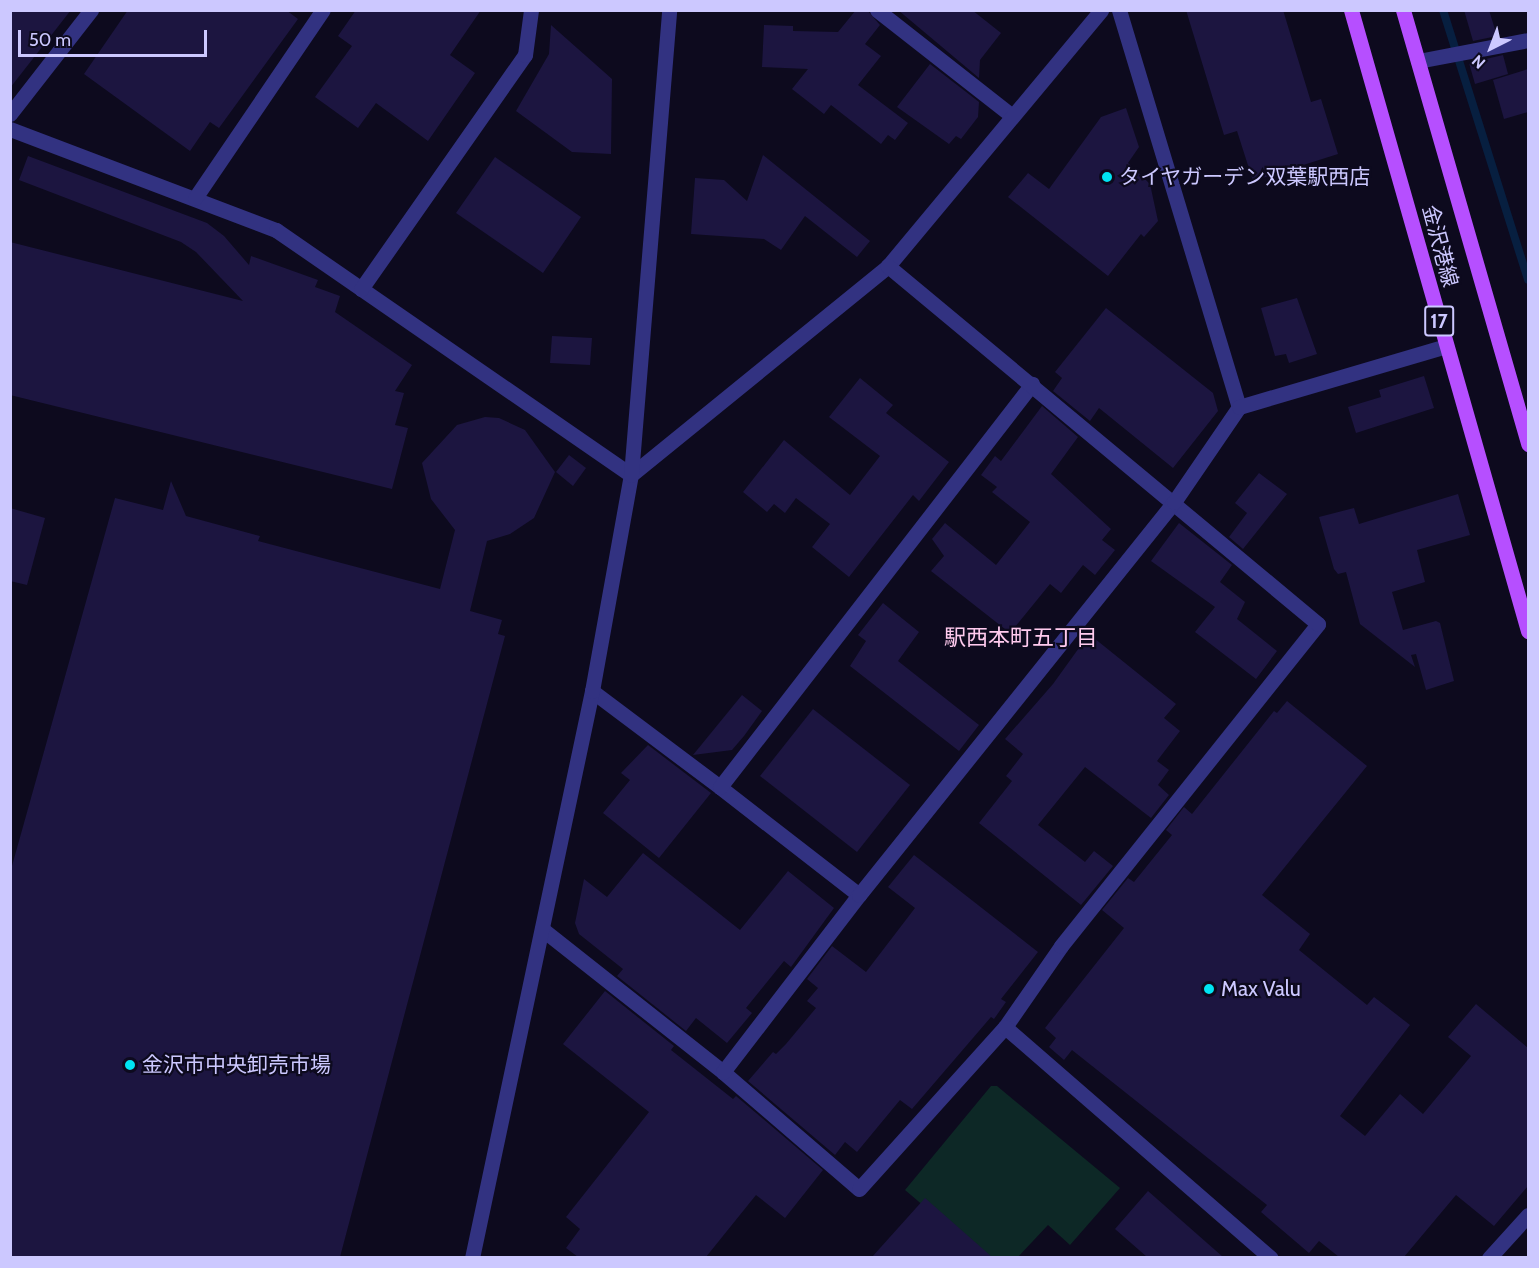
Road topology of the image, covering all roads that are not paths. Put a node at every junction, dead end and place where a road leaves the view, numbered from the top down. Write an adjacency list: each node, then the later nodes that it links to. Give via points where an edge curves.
1 (91, 10): 12 (street)
2 (324, 10): 15 (street)
3 (531, 10): 17 (street, via 525,55)
4 (669, 10): 22 (street)
5 (877, 10): 13 (street)
6 (1101, 10): 13 (street)
7 (1119, 10): 20 (street)
8 (1351, 10): 18 (main road, 金沢港線 / 17)
9 (1403, 10): 11 (main road, 金沢港線)
10 (1528, 40): 11 (street)
11 (1418, 61): 21 (main road, 金沢港線)
12 (10, 114)
13 (1012, 116): 16 (street)
14 (10, 129): 15 (street)
15 (195, 198): 17 (street, via 276,230)
16 (888, 266): 19 (street); 22 (street)
17 (361, 289): 22 (street)
18 (1446, 346): 20 (street); 24 (main road, 金沢港線 / 17)
19 (1032, 384): 23 (street); 26 (street)
20 (1239, 407): 23 (street)
21 (1528, 444)
22 (630, 475): 25 (street)
23 (1174, 502): 27 (street); 29 (street, via 1318,624 1061,946)
24 (1528, 631)
25 (592, 691): 26 (street); 28 (street)
26 (720, 787): 27 (street)
27 (858, 895): 30 (street)
28 (542, 929): 30 (street); 32 (street)
29 (1005, 1027): 30 (street, via 859,1189); 33 (street)
30 (723, 1072)
31 (1528, 1215): 34 (street)
32 (472, 1257)
33 (1271, 1257)
34 (1489, 1257)

